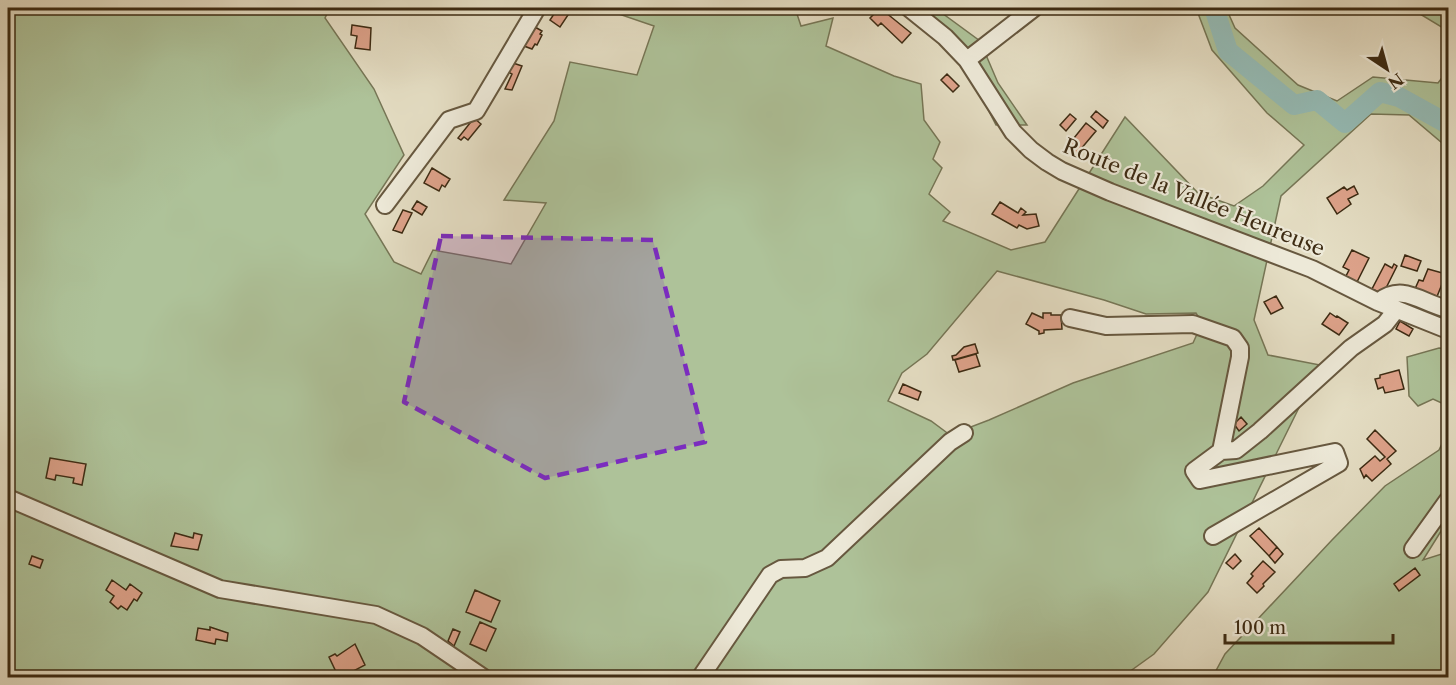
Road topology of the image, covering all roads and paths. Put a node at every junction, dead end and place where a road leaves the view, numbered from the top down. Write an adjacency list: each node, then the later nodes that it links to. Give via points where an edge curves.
1 (537, 8): 5 (street, via 476,111 448,120)
2 (909, 8): 4 (street, Route de la Vallée Heureuse)
3 (1034, 8): 4 (street)
4 (968, 60): 6 (street, Route de la Vallée Heureuse, via 1013,132 1030,150 1062,171 1291,260)
5 (385, 205)
6 (1378, 302): 7 (street, via 1388,294 1404,292); 8 (street, Route de la Vallée Heureuse)
7 (1449, 309)
8 (1396, 310): 10 (street, Route de la Vallée Heureuse); 12 (street, via 1385,324 1351,348 1260,432 1236,450)
9 (1070, 318): 12 (street, via 1106,326 1193,324 1233,338 1240,348 1240,357)
10 (1449, 330)
11 (964, 433): 18 (street, via 827,558 805,568 781,569 770,575)
12 (1221, 451): 15 (street, via 1194,471 1200,480 1335,452 1339,463)
13 (8, 498): 17 (street, via 220,589 376,615 422,636)
14 (1449, 500): 16 (street)
15 (1213, 536)
16 (1413, 549)
17 (484, 678)
18 (700, 678)

